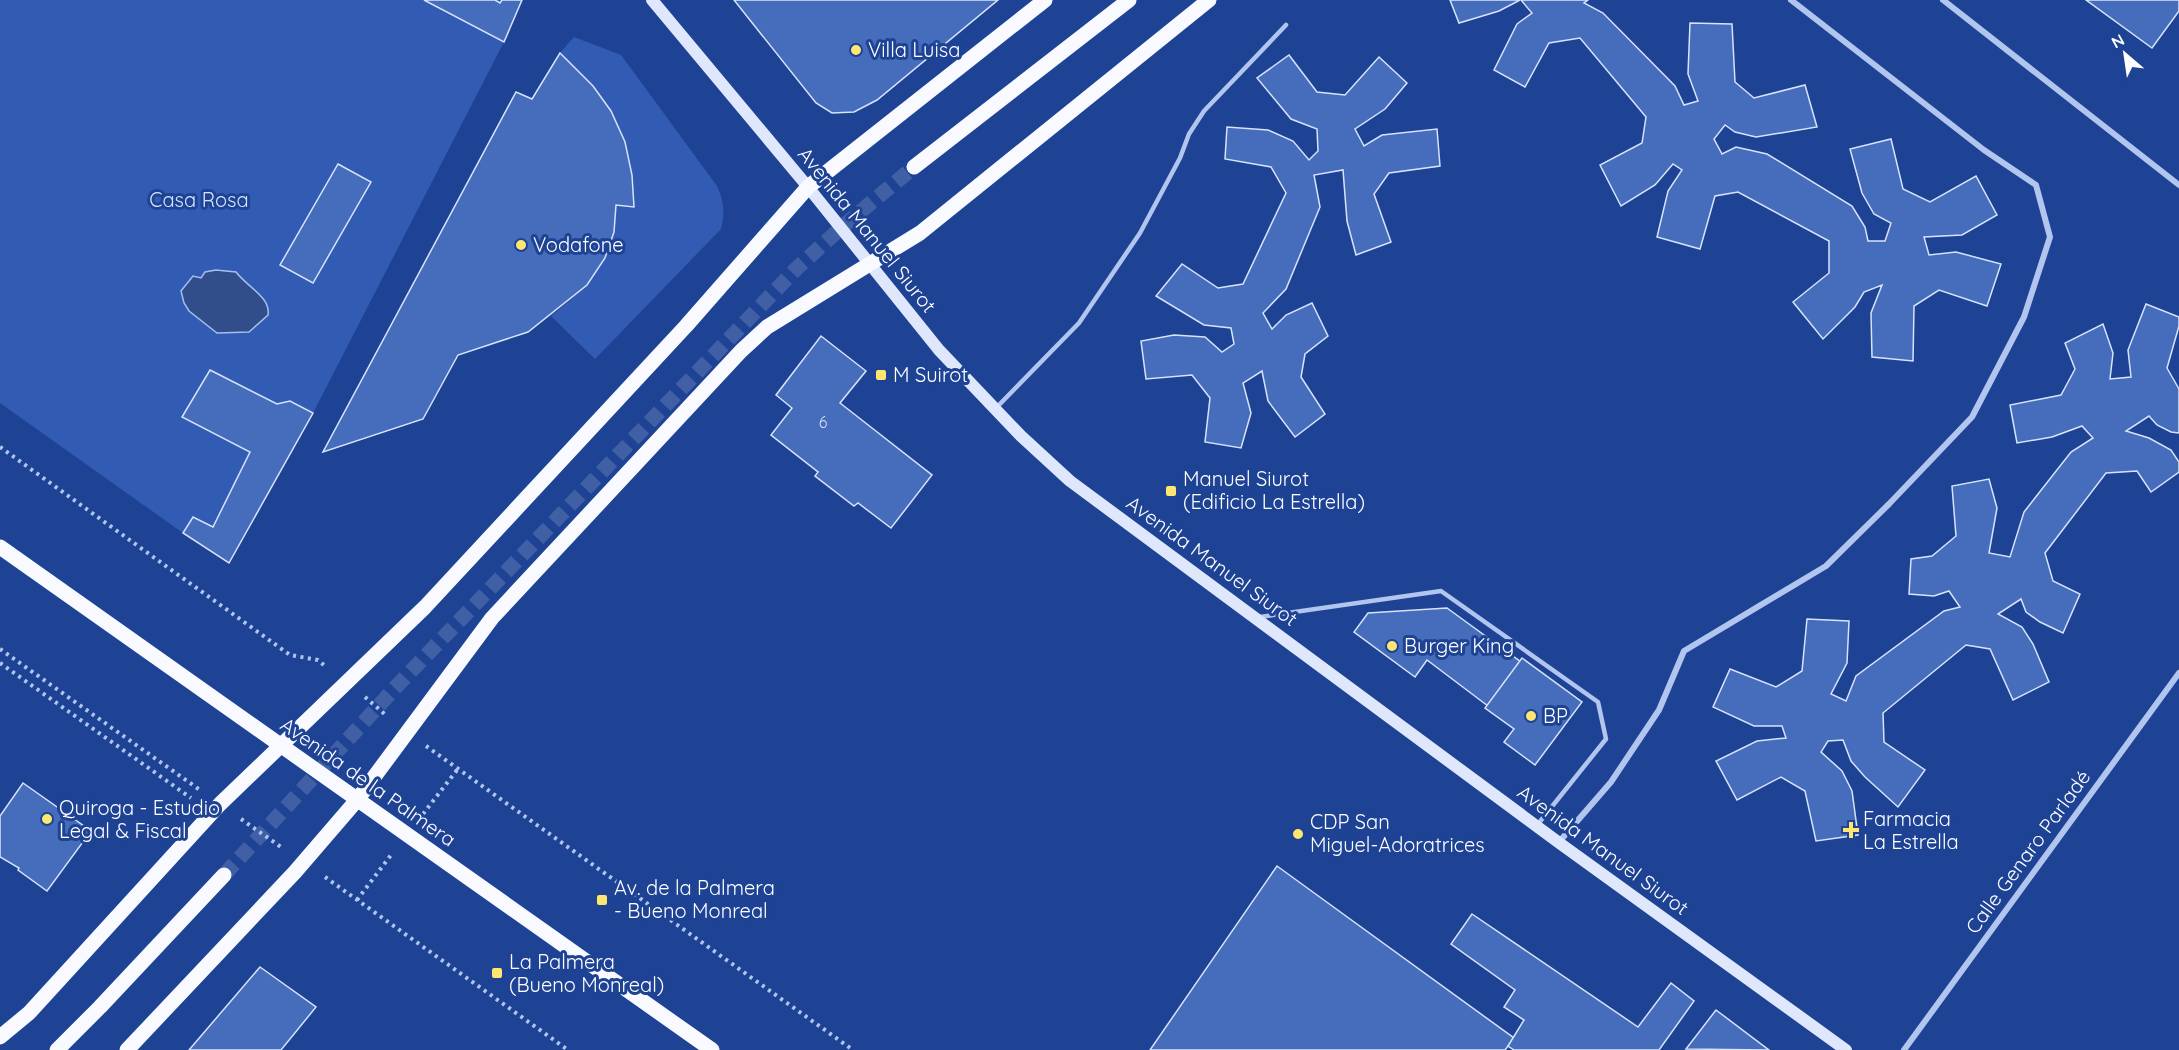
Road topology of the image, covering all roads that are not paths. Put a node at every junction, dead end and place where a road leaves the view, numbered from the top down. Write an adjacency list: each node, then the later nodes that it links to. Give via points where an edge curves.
1 (652, 0): 10 (main road, Avenida Manuel Siurot)
2 (1046, 0): 10 (main road)
3 (1130, 0): 8 (main road)
4 (1209, 0): 11 (main road, via 920,233)
5 (1791, 0): 19 (street, via 1984,150 2036,185 2050,237 2024,317 1972,417 1826,566 1684,651 1659,710 1611,782)
6 (1943, 0): 9 (street)
7 (1286, 25): 12 (lane, via 1204,111 1140,233 1079,323)
8 (914, 167)
9 (2179, 185)
10 (808, 187): 11 (main road, Avenida Manuel Siurot); 16 (main road, via 686,326 425,607)
11 (870, 265): 12 (main road, Avenida Manuel Siurot, via 939,350); 17 (main road, via 767,327 741,351 492,618)
12 (995, 409): 14 (main road, Avenida Manuel Siurot, via 1070,481)
13 (0, 547): 16 (main road, Avenida de la Palmera)
14 (1255, 617): 18 (main road, Avenida Manuel Siurot); 18 (lane, via 1441,591 1598,702 1606,739)
15 (2179, 673): 26 (street, Calle Genaro Parladé)
16 (280, 746): 17 (main road, Avenida de la Palmera); 21 (main road, via 220,804 29,1013)
17 (357, 800): 23 (main road); 24 (main road, Avenida de la Palmera)
18 (1536, 826): 19 (main road, Avenida Manuel Siurot)
19 (1558, 842): 25 (main road, Avenida Manuel Siurot)
20 (224, 875): 22 (main road)
21 (0, 1037)
22 (57, 1050)
23 (127, 1050)
24 (712, 1050)
25 (1846, 1050)
26 (1904, 1050)

